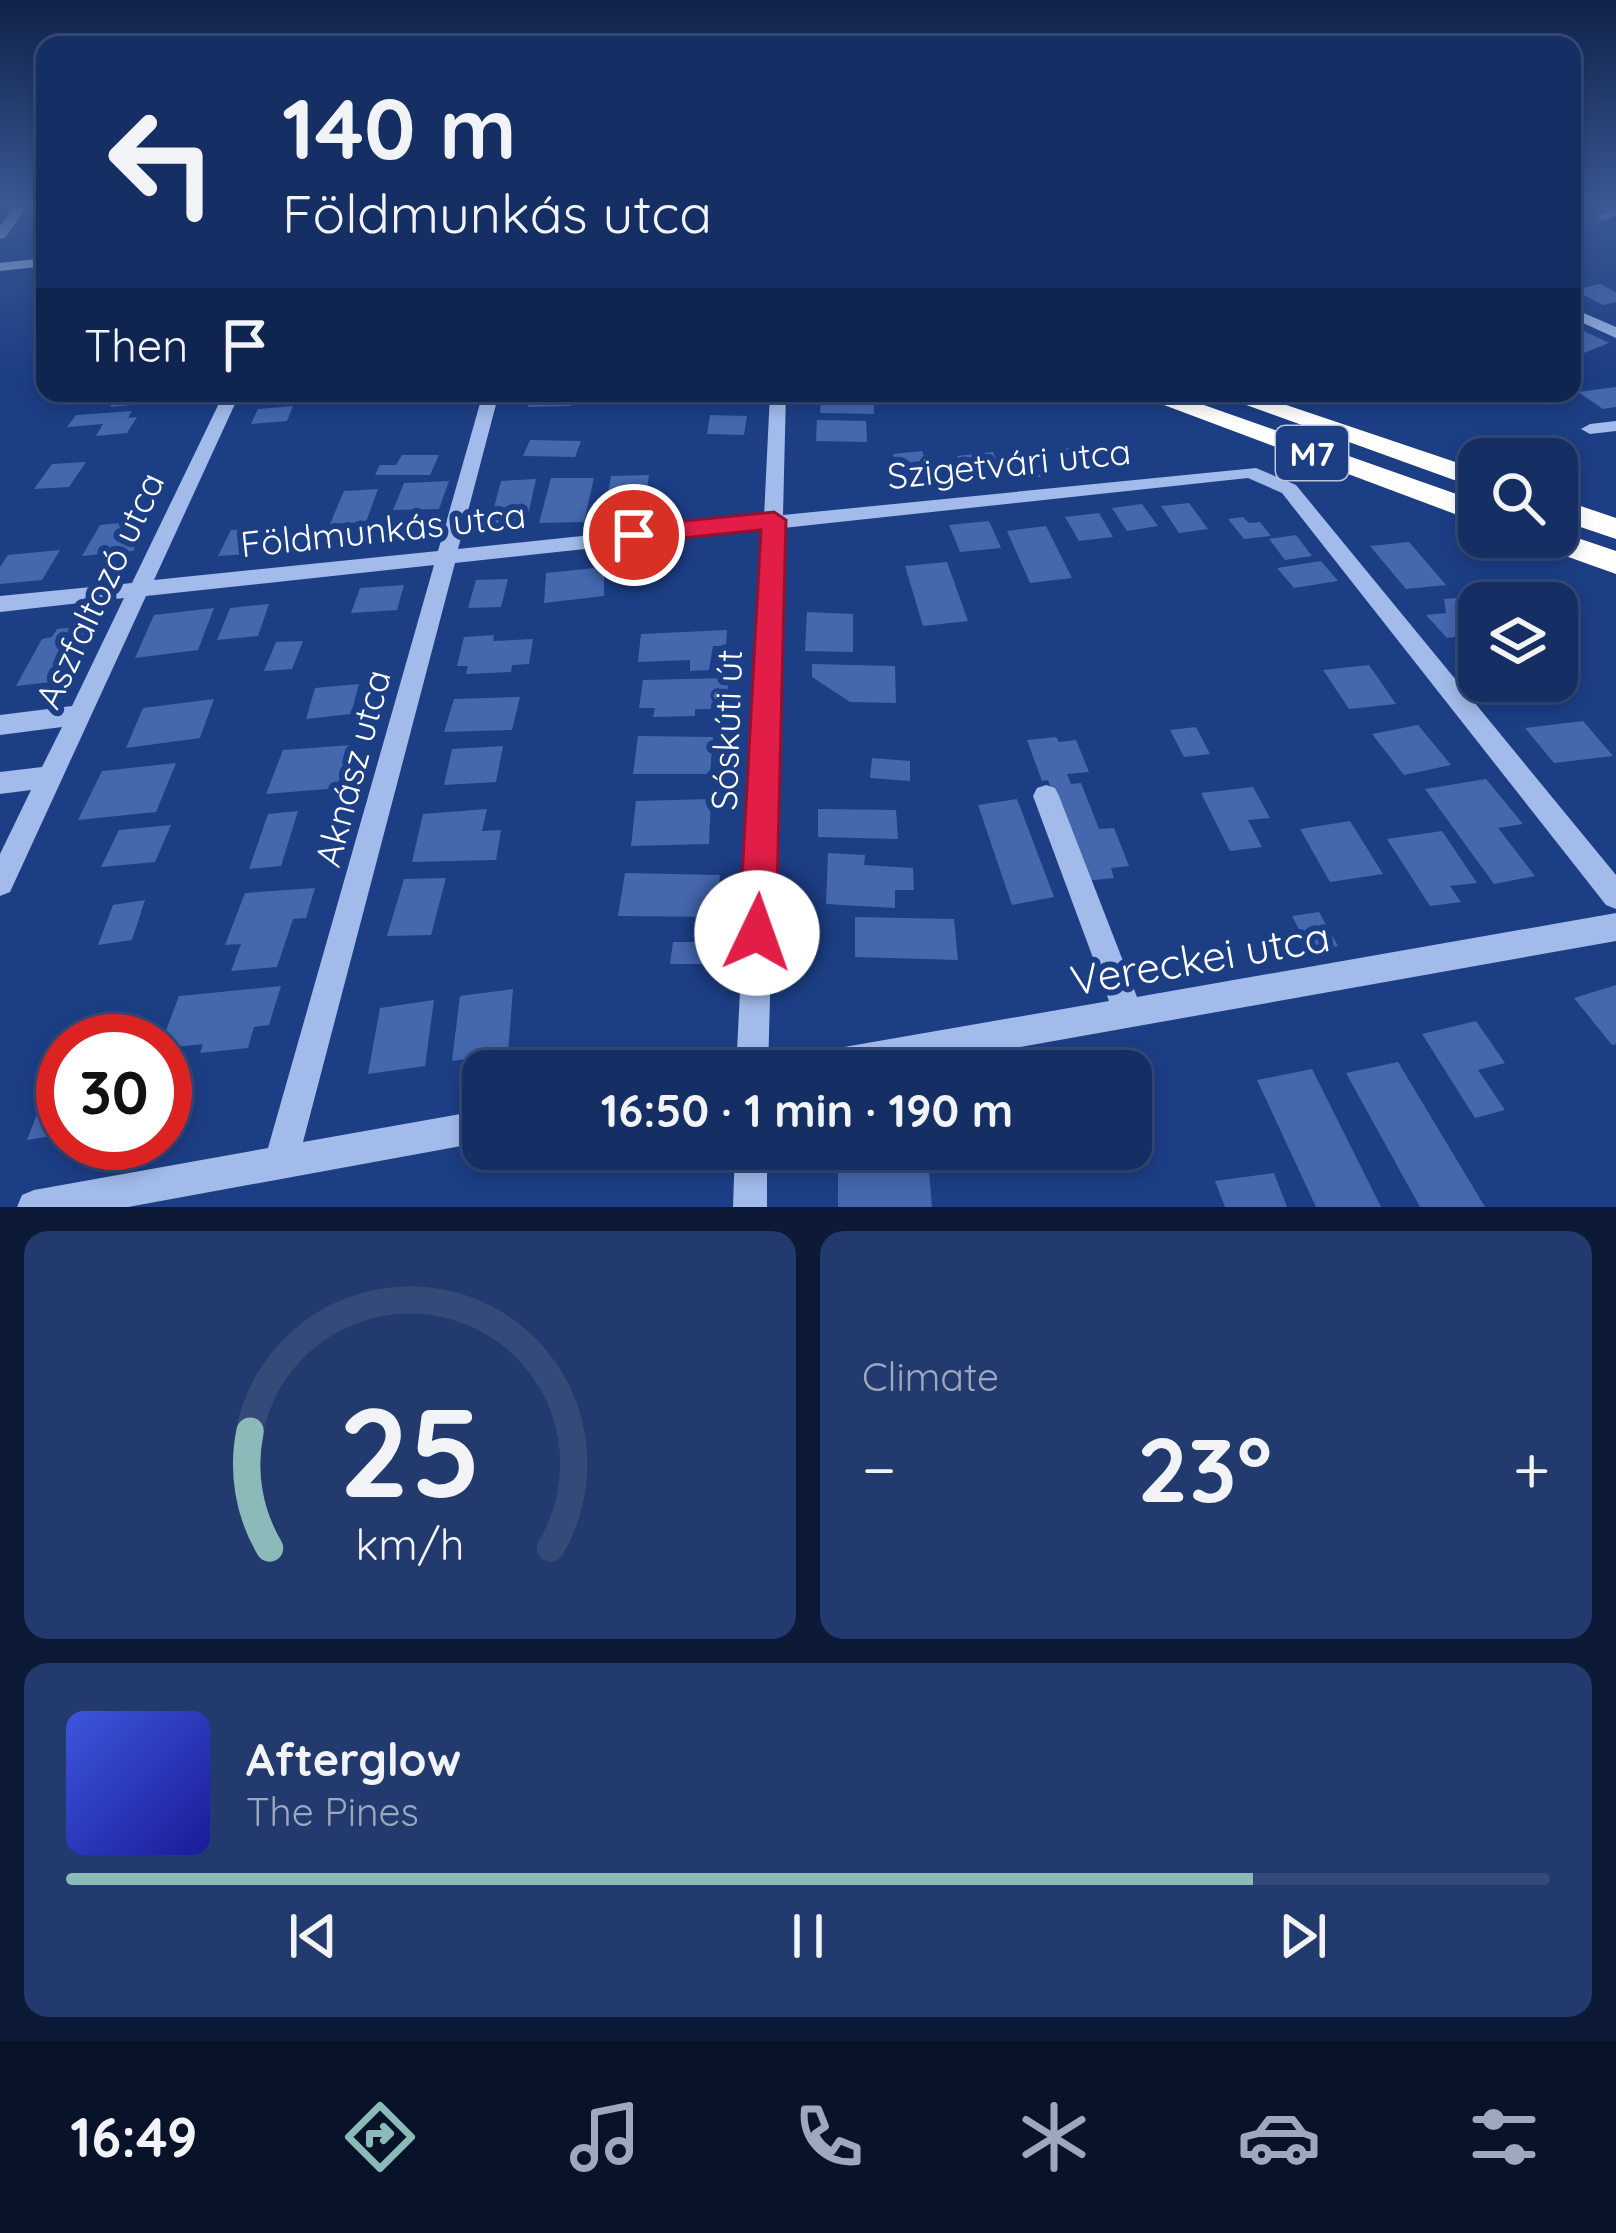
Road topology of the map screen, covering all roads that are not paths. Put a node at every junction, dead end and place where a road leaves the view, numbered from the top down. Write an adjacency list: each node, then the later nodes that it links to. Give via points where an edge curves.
1 (36, 263): 2 (street)
2 (0, 267)
3 (1581, 316): 4 (street)
4 (1616, 333)
5 (228, 402): 20 (street, Aszfaltozó utca)
6 (488, 402): 18 (street, Aknász utca)
7 (778, 402): 15 (street, Sóskúti út)
8 (1170, 402): 13 (highway, M7)
9 (1252, 402): 12 (highway, M7)
10 (1616, 426): 11 (street)
11 (1590, 429)
12 (1458, 473)
13 (1458, 505)
14 (1578, 515): 16 (highway)
15 (774, 520): 18 (street, Földmunkás utca); 29 (street, Szigetvári utca, via 1250,472 1289,489); 32 (street, Sóskúti út)
16 (1616, 529)
17 (1578, 549): 19 (highway)
18 (448, 554): 20 (street, Földmunkás utca); 35 (street, Aknász utca)
19 (1616, 563)
20 (138, 590): 21 (street, Földmunkás utca); 22 (street, Aszfaltozó utca)
21 (0, 604)
22 (80, 715): 23 (street); 24 (street, Aszfaltozó utca)
23 (0, 725)
24 (50, 777): 25 (street); 27 (street, Aszfaltozó utca)
25 (0, 783)
26 (1046, 796): 31 (street)
27 (11, 838): 28 (street, Aszfaltozó utca)
28 (0, 883)
29 (1616, 896)
30 (1616, 927): 31 (street, Vereckei utca)
31 (1128, 1013): 33 (street, Vereckei utca)
32 (753, 1050)
33 (917, 1050)
34 (462, 1130): 35 (street)
35 (281, 1162): 37 (street)
36 (751, 1170): 38 (street)
37 (34, 1207)
38 (750, 1207)

